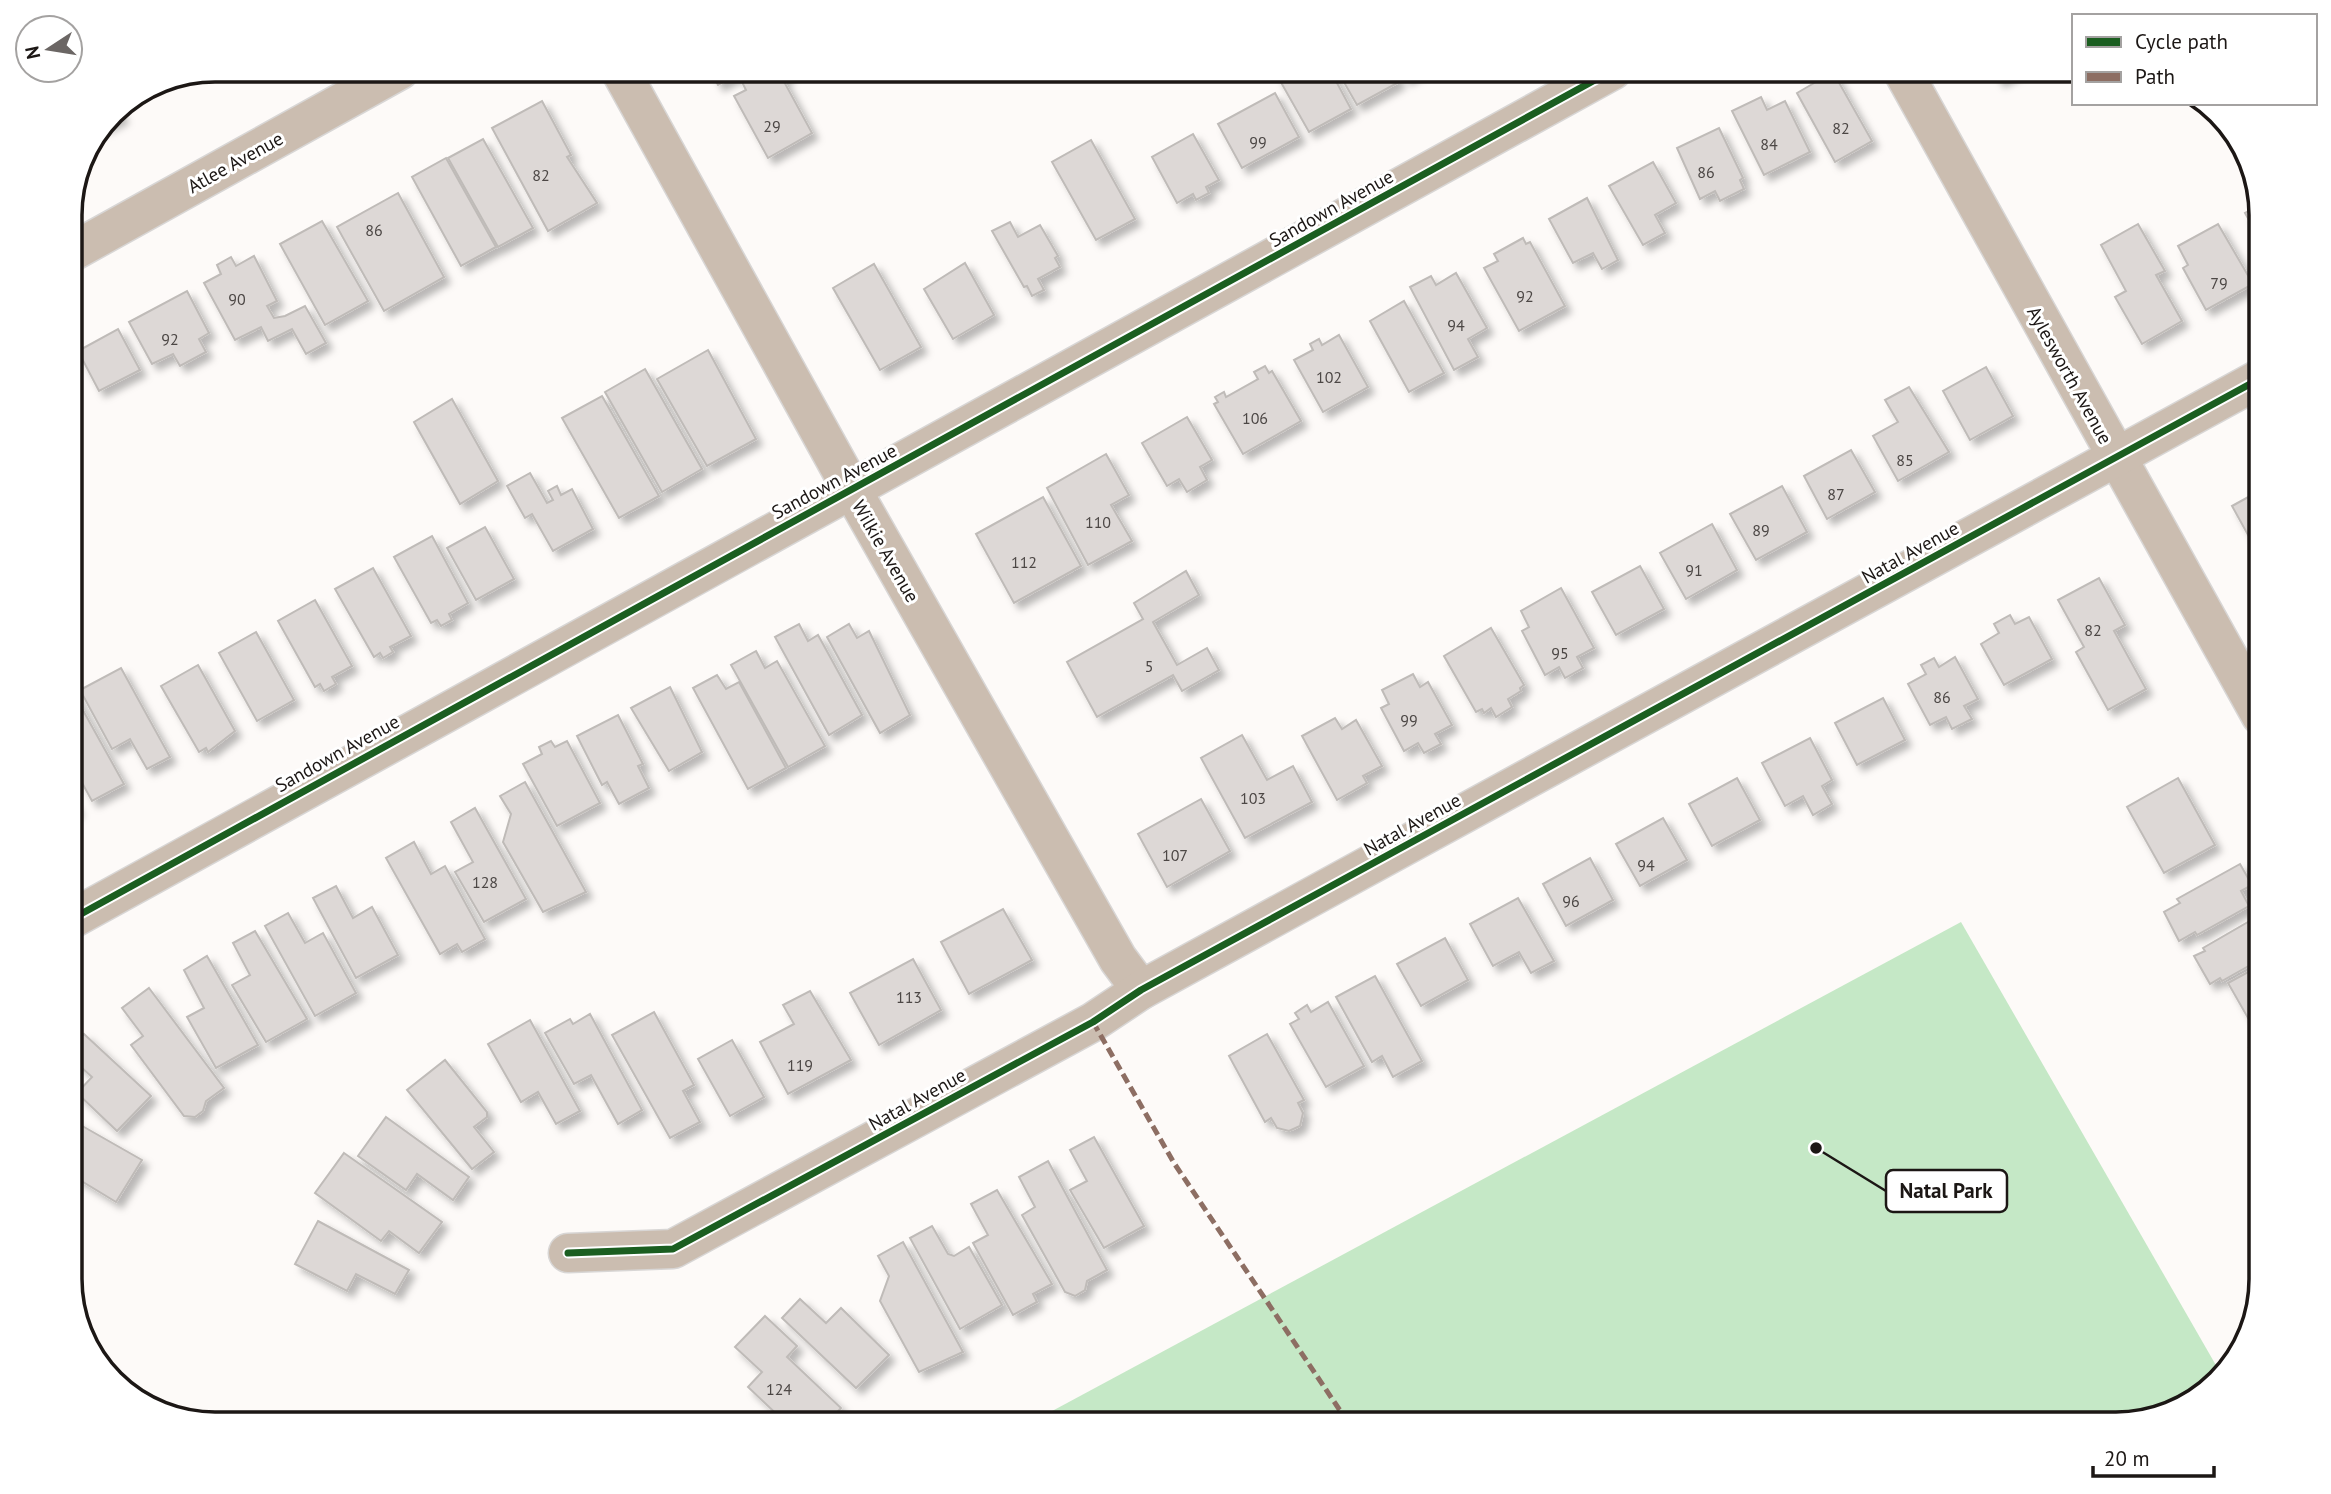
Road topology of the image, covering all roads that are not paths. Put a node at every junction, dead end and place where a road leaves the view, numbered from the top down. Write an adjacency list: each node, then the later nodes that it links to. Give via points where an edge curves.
1 (1591, 82): 8 (street, Sandown Avenue)
2 (1909, 82): 7 (street, Aylesworth Avenue)
3 (377, 83): 5 (street, Atlee Avenue)
4 (627, 83): 8 (street, Wilkie Avenue)
5 (83, 246)
6 (2249, 384): 7 (street, Natal Avenue)
7 (2115, 457): 9 (street, Aylesworth Avenue); 11 (street, Natal Avenue)
8 (852, 490): 10 (street, Sandown Avenue); 11 (street, Wilkie Avenue, via 1118,959)
9 (2249, 695)
10 (83, 913)
11 (1141, 990): 12 (street, Natal Avenue, via 1093,1021 673,1249)
12 (568, 1253)

